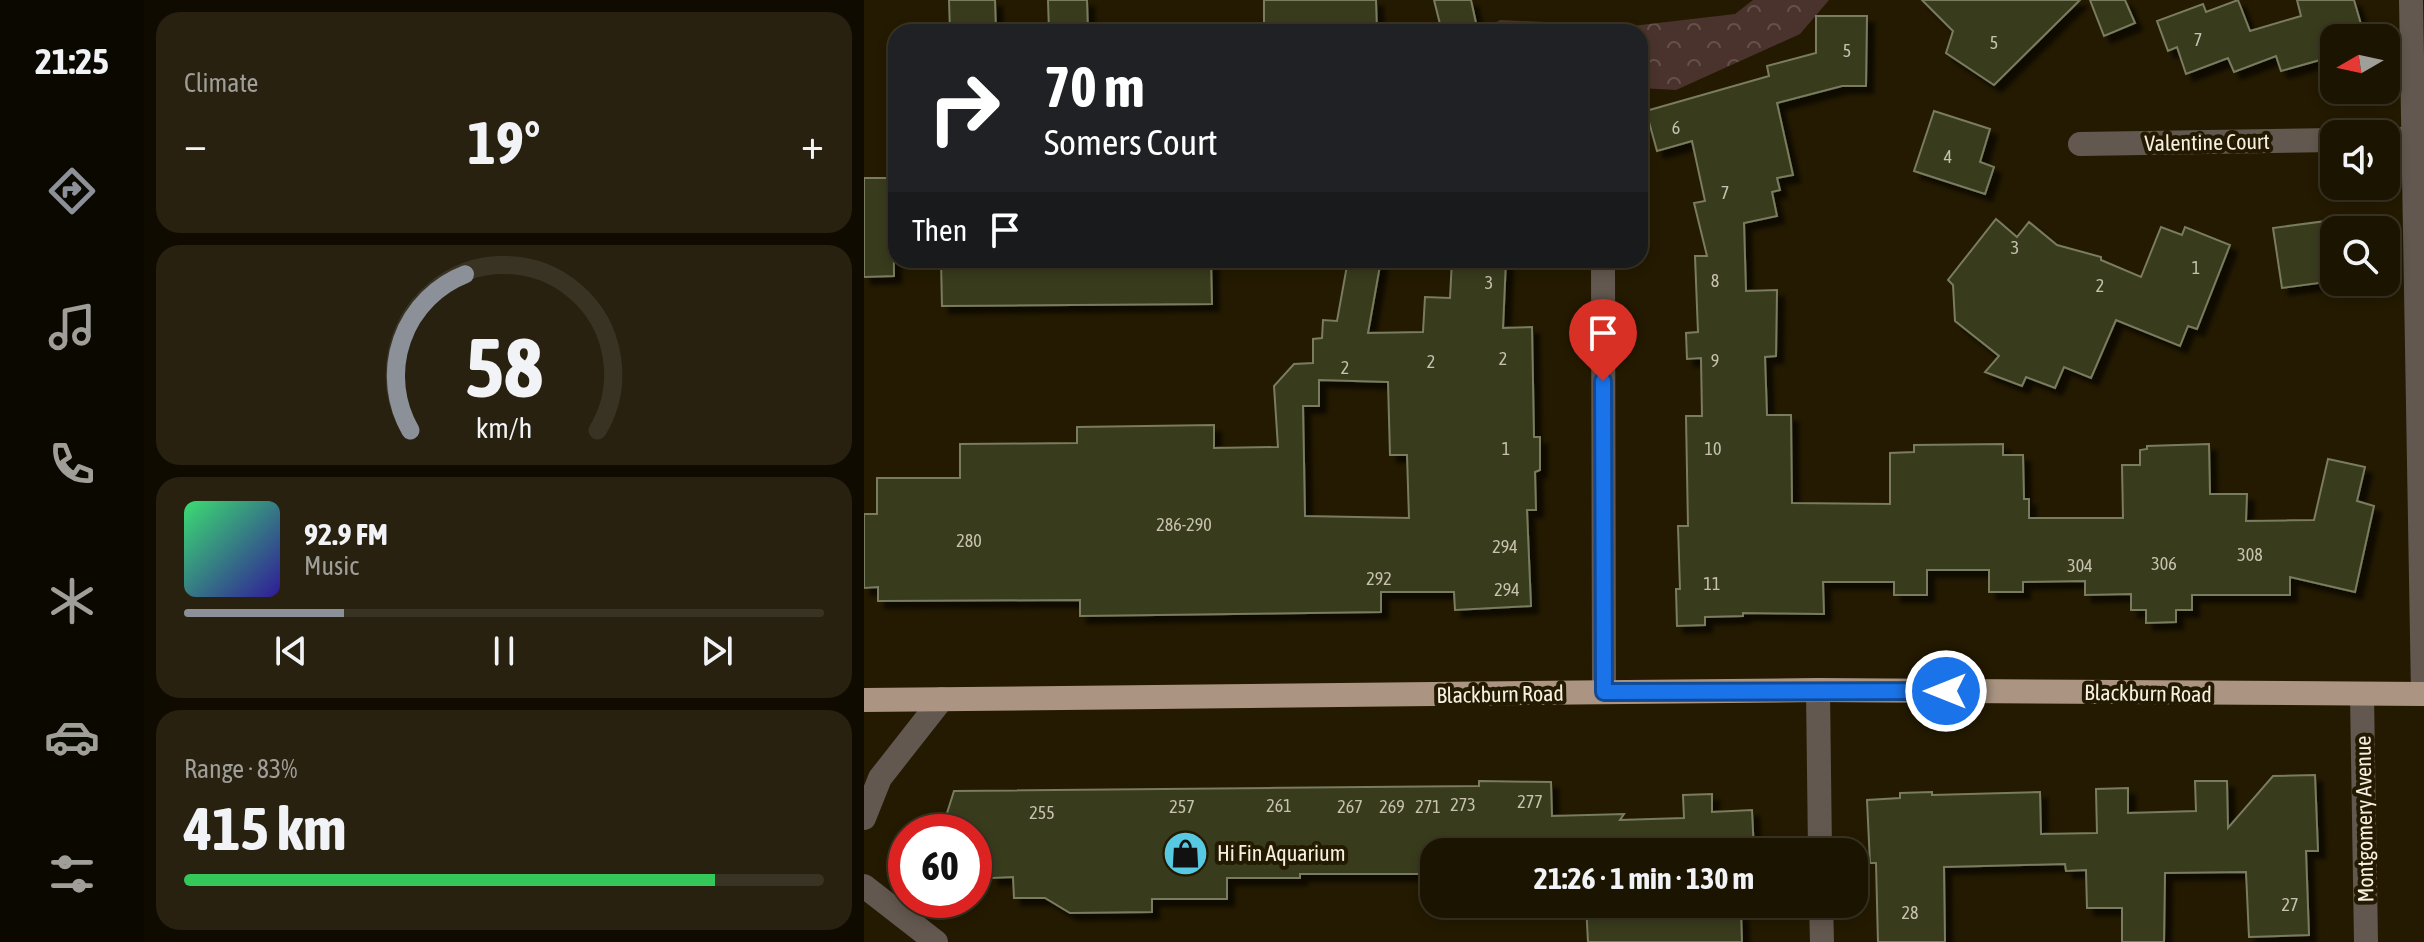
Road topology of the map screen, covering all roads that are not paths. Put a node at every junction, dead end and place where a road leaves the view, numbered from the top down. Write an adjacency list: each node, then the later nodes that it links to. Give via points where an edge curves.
1 (2411, 0): 3 (street)
2 (2400, 139): 3 (street)
3 (2414, 139): 9 (street)
4 (2320, 140): 5 (street, Valentine Court)
5 (2080, 144)
6 (1603, 268): 8 (street)
7 (1818, 690): 8 (main road, Blackburn Road); 10 (main road, Blackburn Road); 14 (street)
8 (1604, 692): 11 (main road, Blackburn Road)
9 (2423, 694): 10 (main road, Blackburn Road)
10 (2362, 695): 19 (street, Montgomery Avenue)
11 (942, 699): 12 (main road, Blackburn Road); 13 (street, via 880,778)
12 (864, 700)
13 (864, 818)
14 (1820, 838)
15 (864, 886): 17 (street)
16 (1821, 918): 18 (street)
17 (936, 942)
18 (1822, 942)
19 (2366, 942)

